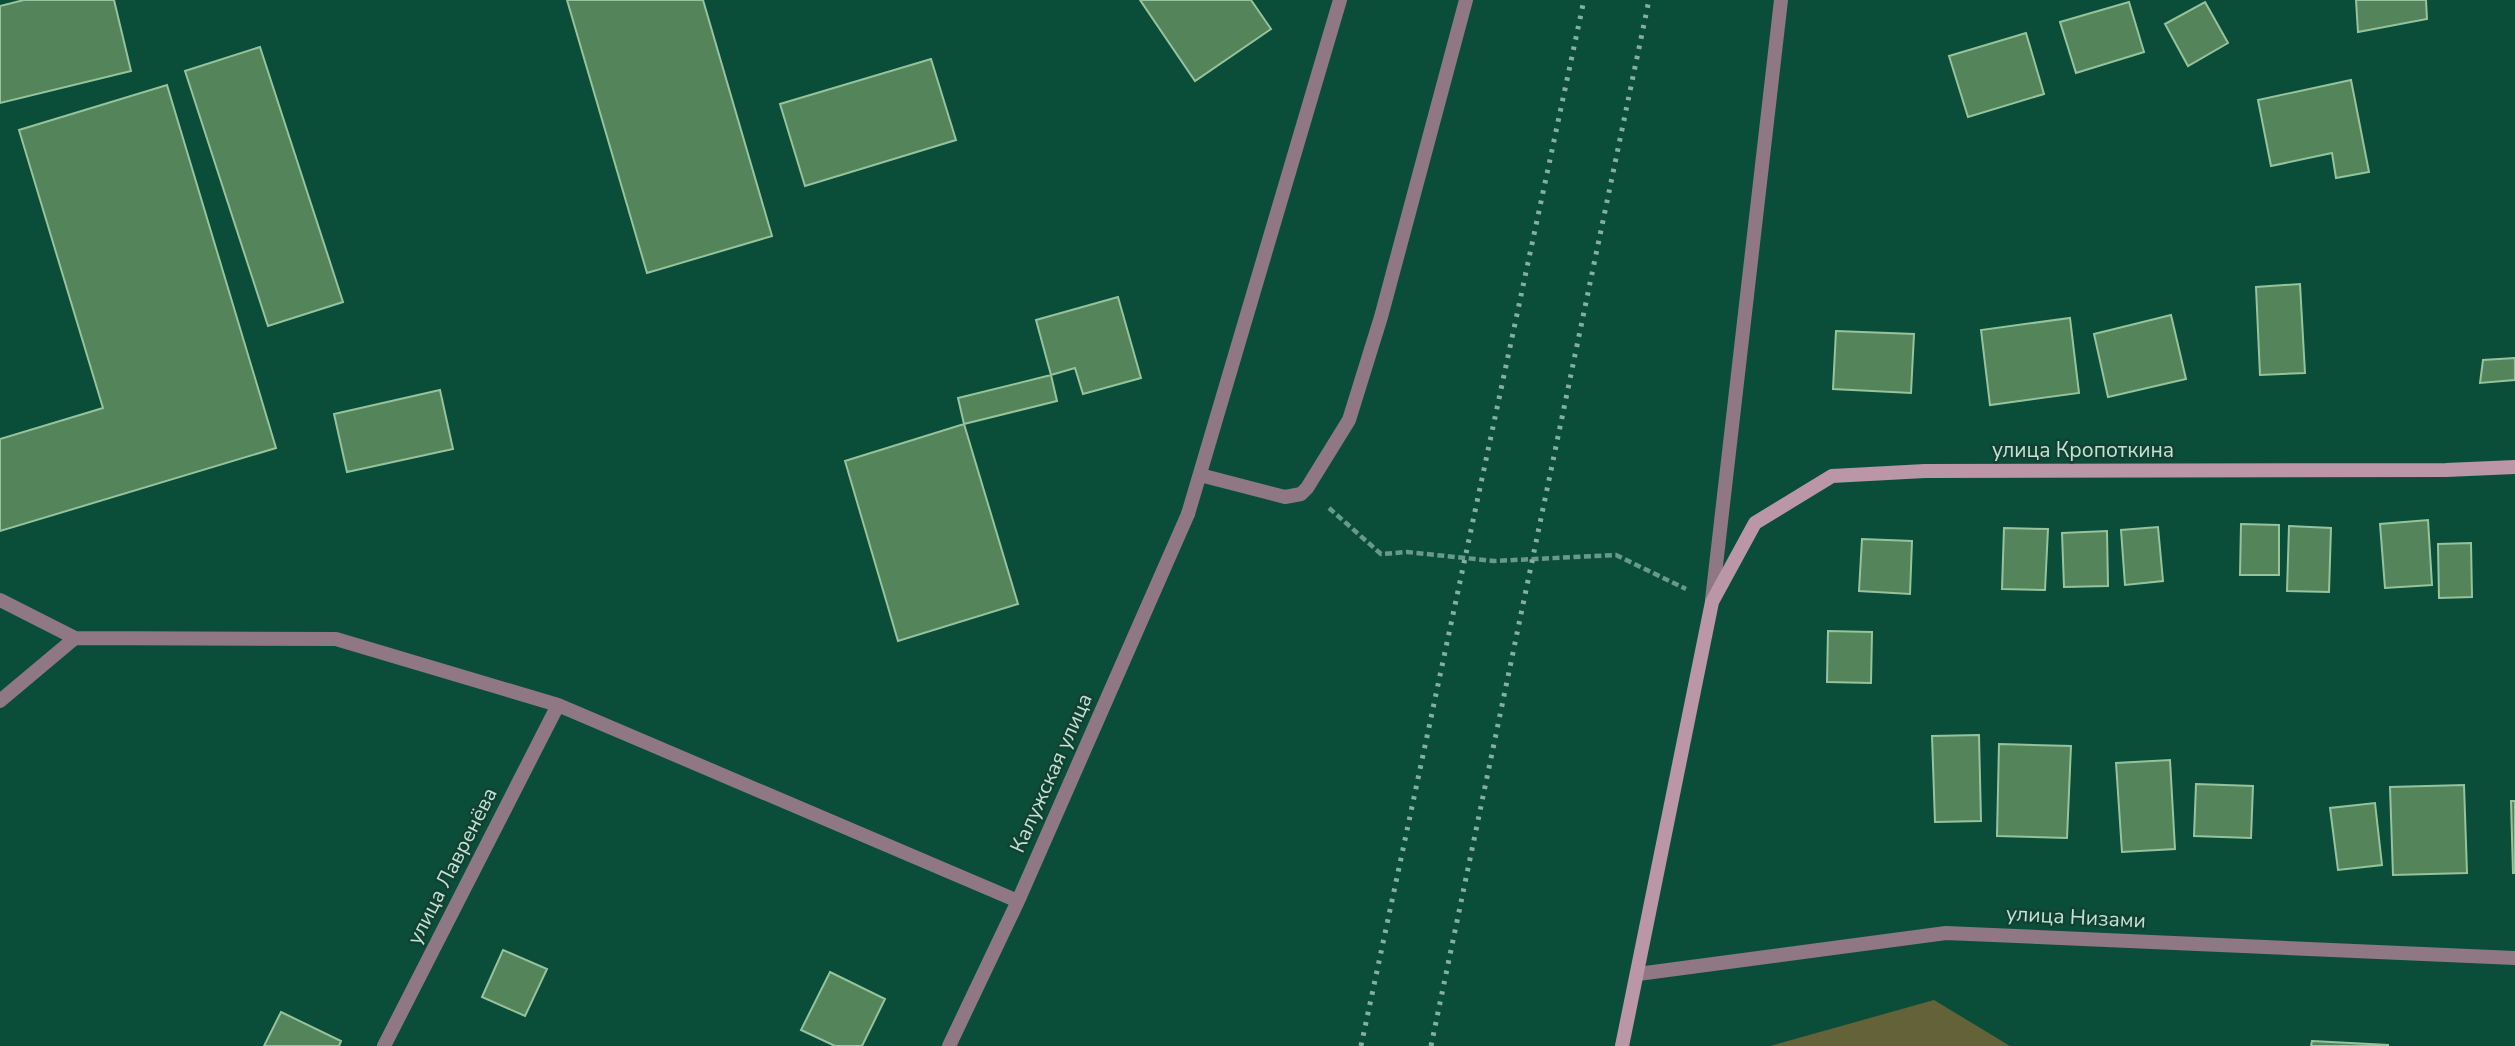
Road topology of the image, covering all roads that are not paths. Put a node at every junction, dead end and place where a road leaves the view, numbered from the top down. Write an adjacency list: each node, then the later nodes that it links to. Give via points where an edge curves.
1 (1340, 0): 5 (street, Калужская улица)
2 (1466, 0): 5 (street, via 1349,420 1301,494 1285,497)
3 (1781, 0): 7 (street)
4 (2515, 467): 7 (street, улица Кропоткина, via 1925,471 1832,476 1755,523)
5 (1200, 475): 11 (street, Калужская улица, via 1188,514)
6 (0, 600): 8 (street)
7 (1712, 602): 13 (street, улица Кропоткина)
8 (75, 638): 9 (street); 10 (street, via 336,639)
9 (0, 701)
10 (558, 705): 11 (street); 14 (street, улица Лавренёва)
11 (1018, 901): 15 (street, Калужская улица)
12 (2515, 958): 13 (street, улица Низами, via 1946,933)
13 (1638, 974): 16 (street, улица Кропоткина)
14 (384, 1046)
15 (948, 1046)
16 (1622, 1046)

